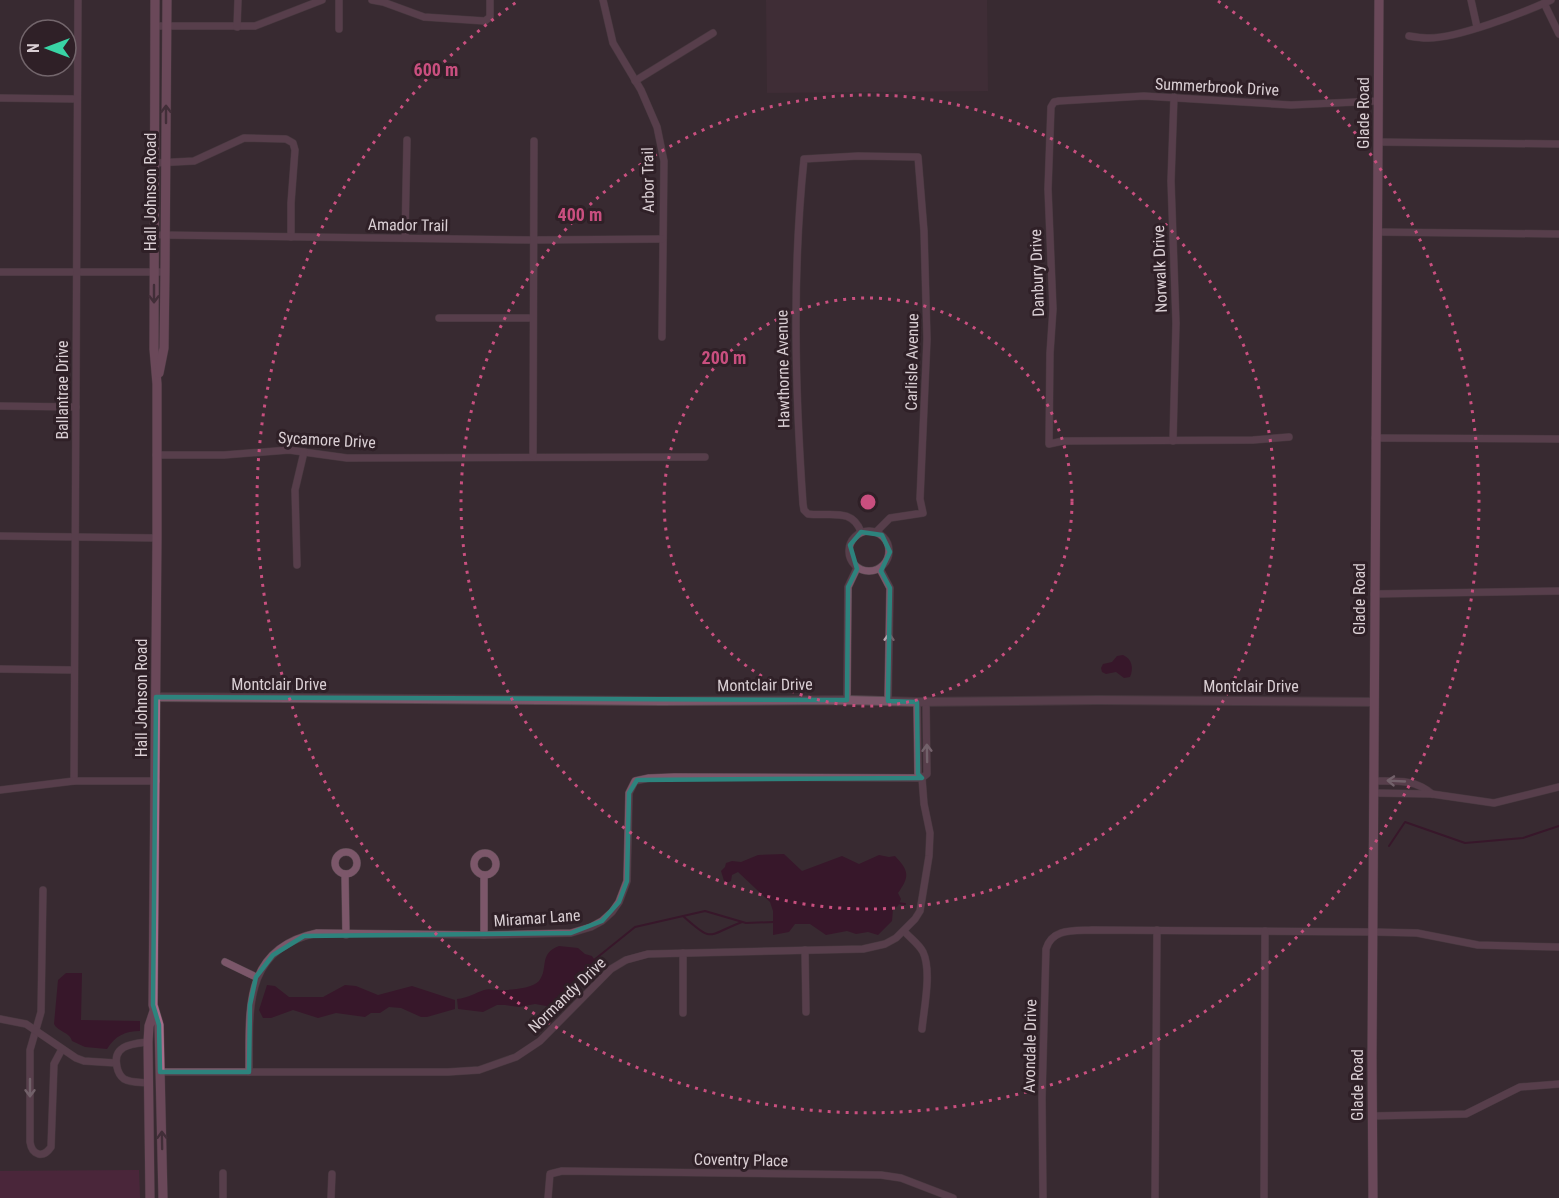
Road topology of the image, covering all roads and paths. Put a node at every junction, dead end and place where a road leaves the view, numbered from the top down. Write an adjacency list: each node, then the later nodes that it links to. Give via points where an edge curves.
1 (78, 0): 24 (street, Ballantrae Drive)
2 (155, 0): 14 (main road, Hall Johnson Road)
3 (167, 0): 13 (main road, Hall Johnson Road)
4 (238, 0): 15 (street)
5 (322, 0): 15 (street, via 255,26)
6 (339, 0): 17 (street)
7 (372, 0): 8 (street, via 424,17 485,21)
8 (490, 0)
9 (603, 0): 21 (street, Arbor Trail, via 613,43)
10 (1379, 0): 26 (main road, Glade Road)
11 (1471, 0): 16 (street)
12 (1548, 2): 16 (street); 19 (street)
13 (167, 25): 14 (street); 15 (street); 33 (main road, Hall Johnson Road, one-way to 13)
14 (155, 26): 32 (main road, Hall Johnson Road)
15 (237, 27)
16 (1477, 27): 20 (street, via 1444,36)
17 (339, 28)
18 (713, 33): 21 (street)
19 (1559, 34)
20 (1409, 36)
21 (635, 81): 40 (street, Arbor Trail, via 662,145)
22 (1174, 97): 25 (street, Summerbrook Drive); 26 (street, Summerbrook Drive, via 1281,104); 55 (street, Norwalk Drive)
23 (0, 98): 24 (street)
24 (76, 99): 43 (street, Ballantrae Drive)
25 (1054, 102): 55 (street, Danbury Drive, via 1048,189 1053,309 1049,444)
26 (1378, 102): 29 (main road, Glade Road)
27 (407, 140): 39 (street)
28 (534, 141): 41 (street)
29 (1378, 142): 30 (street); 34 (main road, Glade Road)
30 (1559, 144)
31 (804, 159): 60 (street, Hawthorne Avenue, via 795,296 803,504 808,514 854,519); 61 (street, Carlisle Avenue, via 918,157 927,339 920,499 923,513 890,518)
32 (155, 163): 33 (street); 37 (main road, Hall Johnson Road)
33 (165, 163): 36 (main road, Hall Johnson Road); 38 (street, via 194,161 244,138 290,141 295,150)
34 (1378, 232): 35 (street); 53 (main road, Glade Road)
35 (1559, 234)
36 (165, 235): 37 (street, Amador Trail); 38 (street, Amador Trail); 45 (main road, Hall Johnson Road)
37 (154, 236): 44 (main road, Hall Johnson Road)
38 (291, 237): 39 (street, Amador Trail)
39 (405, 238): 41 (street, Amador Trail)
40 (662, 239): 41 (street, Amador Trail); 48 (street, Arbor Trail)
41 (533, 240): 47 (street)
42 (0, 272): 43 (street)
43 (76, 272): 44 (street); 51 (street, Ballantrae Drive)
44 (154, 272): 45 (street); 49 (main road, Hall Johnson Road, one-way to 49)
45 (165, 272): 49 (main road, Hall Johnson Road, via 164,348)
46 (439, 318): 47 (street)
47 (532, 318): 58 (street)
48 (662, 337)
49 (157, 384): 57 (main road, Hall Johnson Road)
50 (0, 406): 51 (street)
51 (76, 407): 63 (street, Ballantrae Drive)
52 (1289, 437): 55 (street)
53 (1375, 438): 54 (street); 69 (main road, Glade Road)
54 (1559, 439)
55 (1173, 441)
56 (304, 452): 57 (street, Sycamore Drive); 58 (street, Sycamore Drive, via 347,458); 65 (street, via 295,490)
57 (156, 455): 64 (main road, Hall Johnson Road)
58 (533, 456): 59 (street, Sycamore Drive)
59 (705, 457)
60 (861, 532): 61 (street); 66 (street, via 849,549)
61 (876, 532): 67 (street, via 889,546 888,558)
62 (0, 536): 63 (street)
63 (75, 537): 64 (street); 71 (street, Ballantrae Drive)
64 (157, 538): 72 (main road, Hall Johnson Road)
65 (297, 565)
66 (857, 568): 67 (street, via 869,572); 73 (street, via 848,587)
67 (880, 569): 74 (street, one-way to 67, via 890,588)
68 (1559, 591): 69 (street)
69 (1374, 594): 76 (main road, Glade Road)
70 (0, 669): 71 (street)
71 (73, 670): 78 (street, Ballantrae Drive)
72 (156, 697): 73 (street, Montclair Drive); 79 (main road, Hall Johnson Road)
73 (847, 699): 74 (street, Montclair Drive)
74 (888, 701): 75 (street, Montclair Drive)
75 (922, 702): 76 (street, Montclair Drive); 77 (street, Normandy Drive)
76 (1374, 702): 80 (main road, Glade Road)
77 (920, 776): 89 (street, Normandy Drive, via 930,833 929,855 920,910); 93 (street, Miramar Lane, via 638,780 629,793 627,881 612,912 591,927 572,933)
78 (74, 781): 79 (street); 82 (street)
79 (156, 781): 99 (main road, Hall Johnson Road)
80 (1374, 781): 83 (main road, Glade Road); 84 (street, one-way to 80, via 1417,784)
81 (1559, 788): 84 (street, via 1494,803)
82 (0, 790)
83 (1374, 793): 84 (street); 91 (main road, Glade Road)
84 (1432, 794)
85 (345, 874): 92 (street)
86 (484, 874): 93 (street)
87 (43, 890): 104 (street, via 41,1012)
88 (1157, 930): 90 (street, Avondale Drive); 122 (street, Avondale Drive, via 1060,932 1048,943); 123 (street)
89 (904, 931): 95 (street, Normandy Drive, via 873,948); 103 (street, via 925,957)
90 (1266, 931): 91 (street, Avondale Drive); 124 (street)
91 (1374, 932): 94 (street, Avondale Drive, via 1417,933 1478,945); 112 (main road, Glade Road)
92 (346, 935): 93 (street, Miramar Lane); 98 (street, Miramar Lane, via 317,933 292,940 264,964)
93 (484, 935)
94 (1559, 947)
95 (805, 950): 96 (street, Normandy Drive); 100 (street)
96 (683, 953): 101 (street); 109 (street, Normandy Drive, via 648,954 626,960 611,969 540,1041 516,1057 479,1070)
97 (225, 962): 98 (street)
98 (256, 978): 109 (street, Miramar Lane, via 250,1005)
99 (154, 1011): 105 (main road, Hall Johnson Road); 108 (main road, Hall Johnson Road, via 159,1025)
100 (806, 1012)
101 (683, 1013)
102 (0, 1019): 104 (street, via 26,1024)
103 (922, 1029)
104 (35, 1030): 106 (street); 106 (street, one-way to 106, via 30,1050 30,1142 36,1154 46,1154 51,1147 54,1064)
105 (148, 1042): 107 (street, via 123,1047); 110 (main road, Hall Johnson Road)
106 (62, 1049): 107 (street, via 84,1061)
107 (116, 1063): 110 (street, via 124,1078)
108 (160, 1072): 109 (street, Normandy Drive); 117 (main road, Hall Johnson Road, one-way to 108)
109 (249, 1072)
110 (148, 1083): 116 (main road, Hall Johnson Road)
111 (1559, 1084): 112 (street, via 1520,1087 1466,1114)
112 (1372, 1116): 125 (main road, Glade Road)
113 (223, 1173): 118 (street)
114 (332, 1174): 119 (street)
115 (939, 1196): 120 (street, Coventry Place, via 901,1178 881,1175 562,1172 550,1174); 121 (street, Coventry Place)
116 (150, 1198)
117 (163, 1198)
118 (223, 1198)
119 (331, 1198)
120 (548, 1198)
121 (953, 1198)
122 (1043, 1198)
123 (1155, 1198)
124 (1264, 1198)
125 (1373, 1198)

